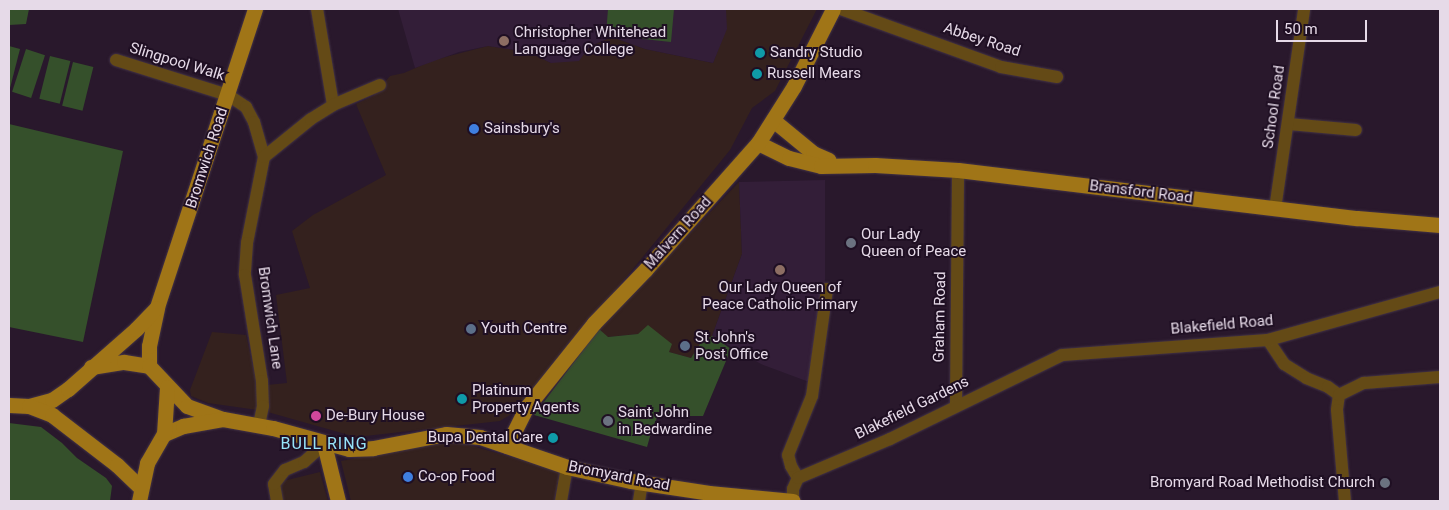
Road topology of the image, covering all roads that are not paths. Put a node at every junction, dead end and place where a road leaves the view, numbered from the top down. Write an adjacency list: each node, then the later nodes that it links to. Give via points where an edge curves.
1 (255, 9): 9 (main road, Bromwich Road)
2 (316, 9): 10 (street)
3 (833, 9): 11 (main road, Malvern Road)
4 (841, 9): 7 (street, Abbey Road, via 1001,67)
5 (1304, 9): 12 (street, School Road)
6 (116, 60): 9 (street, Slingpool Walk)
7 (1058, 76)
8 (380, 85): 10 (street)
9 (228, 95): 15 (street, Bromwich Lane, via 246,107); 22 (main road, Bromwich Road)
10 (333, 105): 15 (street)
11 (773, 120): 14 (main road, Malvern Road); 16 (main road, Bransford Road, via 813,153)
12 (1288, 124): 13 (street); 18 (street, School Road)
13 (1356, 130)
14 (758, 143): 16 (main road, Bransford Road, via 789,158 821,166); 37 (main road, Malvern Road, via 646,270 594,323 526,408)
15 (264, 157): 34 (street, Bromwich Lane, via 247,243 245,275 262,381)
16 (842, 165): 17 (main road, Bransford Road)
17 (958, 170): 18 (main road, Bransford Road); 30 (street, Graham Road)
18 (1275, 209): 19 (main road, Bransford Road)
19 (1440, 225)
20 (827, 289): 39 (street, via 812,396 788,455)
21 (1440, 292): 23 (street, Blakefield Road)
22 (157, 307): 25 (main road, Bromwich Road); 26 (main road, Bromwich Road)
23 (1268, 340): 24 (street, Blakefield Road); 29 (street, via 1284,364)
24 (1062, 355): 30 (street, Blakefield Gardens)
25 (148, 366): 26 (main road, via 124,362); 28 (main road)
26 (91, 367): 32 (main road, Bromwich Road, via 52,400)
27 (1440, 377): 29 (street, via 1364,383)
28 (166, 387): 33 (main road, via 186,406); 35 (main road)
29 (1339, 395): 47 (street, via 1337,410)
30 (956, 404): 39 (street, Blakefield Gardens, via 890,439)
31 (9, 405): 32 (main road)
32 (29, 406): 41 (main road, via 52,415 117,465)
33 (223, 419): 34 (main road, Bromyard Road); 35 (main road, via 184,426)
34 (259, 425): 36 (main road, Bromyard Road)
35 (164, 434): 41 (main road, via 147,463)
36 (324, 444): 37 (main road, Bromyard Road, via 349,449 373,448 446,434 480,437); 42 (street, via 304,462 285,470 274,484); 43 (main road)
37 (507, 446): 38 (main road, Bromyard Road)
38 (567, 467): 40 (main road, Bromyard Road); 44 (street)
39 (798, 478): 46 (street, via 793,489)
40 (642, 482): 45 (street); 46 (main road, Bromyard Road)
41 (140, 494)
42 (277, 501)
43 (338, 501)
44 (561, 501)
45 (639, 501)
46 (793, 501)
47 (1346, 501)

